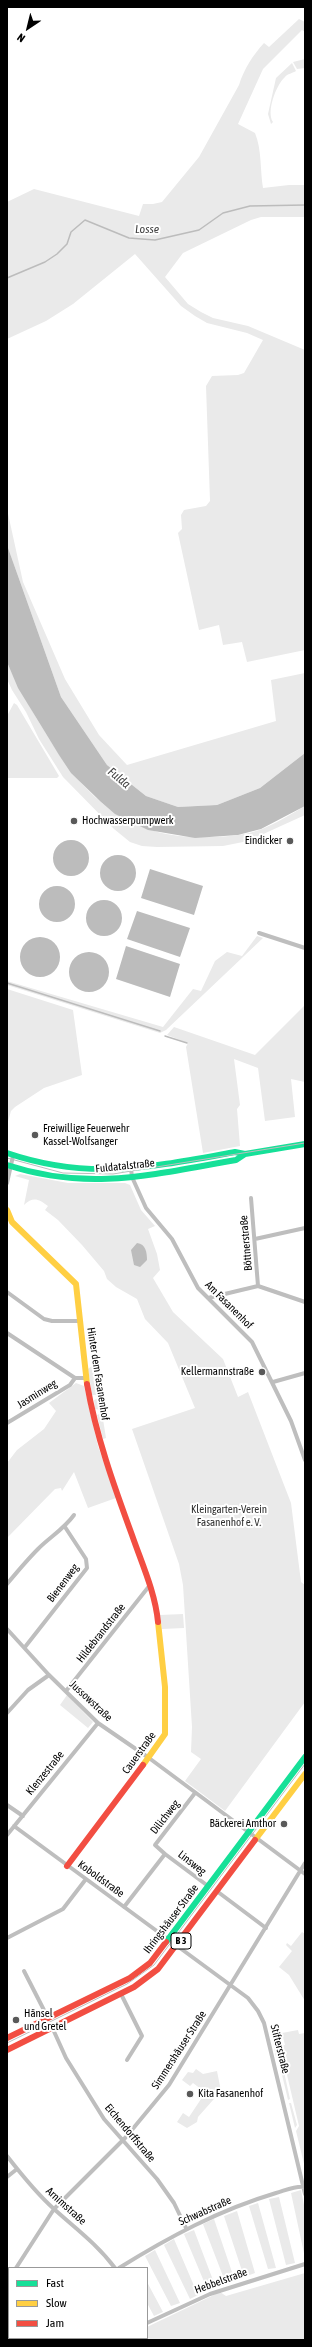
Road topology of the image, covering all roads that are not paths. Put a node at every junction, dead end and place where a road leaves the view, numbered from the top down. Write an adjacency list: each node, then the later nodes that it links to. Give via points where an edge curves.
1 (259, 934): 2 (street)
2 (305, 948)
3 (305, 1144): 5 (main road, Fuldatalstraße)
4 (7, 1153): 6 (main road, Fuldatalstraße)
5 (245, 1154): 8 (main road, Fuldatalstraße, via 235,1152); 9 (main road, Fuldatalstraße, via 236,1160)
6 (13, 1156): 7 (street); 8 (main road, Fuldatalstraße, via 69,1168)
7 (9, 1165): 9 (main road, Fuldatalstraße, via 44,1176 60,1178 92,1180); 10 (street)
8 (132, 1169): 9 (street, Am Fasanenhof)
9 (132, 1177): 18 (street, Am Fasanenhof, via 146,1208 172,1239 192,1278)
10 (7, 1178): 11 (street)
11 (7, 1183)
12 (251, 1198): 15 (street, Böttnerstraße)
13 (7, 1210): 20 (main road, Hinter dem Fasanenhof, via 12,1222 76,1284)
14 (305, 1228): 15 (street)
15 (255, 1239): 16 (street, Böttnerstraße)
16 (258, 1286): 18 (street, Böttnerstraße); 19 (street, Böttnerstraße)
17 (7, 1292): 20 (street, via 44,1320)
18 (208, 1298): 25 (street, Am Fasanenhof, via 252,1342)
19 (305, 1302)
20 (79, 1321): 24 (main road, Hinter dem Fasanenhof)
21 (7, 1333): 23 (street)
22 (305, 1373): 25 (street)
23 (75, 1378): 24 (street); 26 (street, Jasminweg, via 63,1389)
24 (86, 1378): 31 (main road, Hinter dem Fasanenhof, via 102,1448)
25 (273, 1382): 27 (street, Am Fasanenhof)
26 (7, 1423)
27 (305, 1460)
28 (74, 1515): 29 (street)
29 (65, 1527): 30 (street, via 59,1529 38,1549); 33 (street, Bienenweg, via 86,1559 87,1568)
30 (7, 1584)
31 (150, 1585): 35 (street, Hildebrandstraße); 39 (main road, Cauerstraße, via 157,1611 165,1687 165,1734)
32 (7, 1629): 33 (street, Jussowstraße)
33 (25, 1647): 34 (street, Jussowstraße)
34 (49, 1675): 35 (street, Jussowstraße); 36 (street, via 28,1690)
35 (66, 1691): 37 (street, Jussowstraße)
36 (7, 1714)
37 (98, 1723): 39 (street, Jussowstraße); 43 (street, Klenzestraße)
38 (305, 1757): 45 (main road, Ihringshäuser Straße / B 3)
39 (149, 1758): 41 (street, Jussowstraße); 50 (main road, Cauerstraße)
40 (305, 1774): 47 (main road, Ihringshäuser Straße / B 3)
41 (195, 1793): 45 (street, Jussowstraße); 48 (street, Dilichweg, via 155,1846)
42 (7, 1805): 43 (street)
43 (22, 1816): 44 (street, Klenzestraße)
44 (14, 1826): 46 (street, Klenzestraße); 50 (street, Koboldstraße)
45 (249, 1833): 47 (street, Jussowstraße); 54 (main road, Ihringshäuser Straße / B 3)
46 (7, 1835)
47 (256, 1839): 51 (street, Jussowstraße); 55 (main road, Ihringshäuser Straße / B 3)
48 (166, 1854): 54 (street, Linsweg); 56 (street)
49 (305, 1863): 51 (street, Simmershäuser Straße)
50 (68, 1866): 53 (street, Koboldstraße)
51 (300, 1871): 52 (street, Jussowstraße); 57 (street, Simmershäuser Straße)
52 (305, 1874)
53 (86, 1879): 56 (street, Koboldstraße); 58 (street, via 63,1909)
54 (208, 1886): 59 (main road, Ihringshäuser Straße / B 3)
55 (218, 1892): 57 (street); 60 (main road, Ihringshäuser Straße / B 3)
56 (124, 1907): 59 (street, Koboldstraße)
57 (266, 1928): 62 (street, Simmershäuser Straße)
58 (7, 1938)
59 (168, 1940): 60 (street, Koboldstraße); 64 (main road, Ihringshäuser Straße / B 3, via 159,1953 140,1971)
60 (177, 1947): 62 (street, Stifterstraße); 63 (main road, Ihringshäuser Straße / B 3, via 147,1979)
61 (24, 1971): 64 (street)
62 (230, 1986): 69 (street, Simmershäuser Straße, via 175,2076); 73 (street, Stifterstraße, via 248,1998 264,2023)
63 (121, 1994): 65 (main road, Ihringshäuser Straße / B 3); 68 (street, via 142,2036)
64 (48, 2018): 66 (main road, Ihringshäuser Straße / B 3)
65 (52, 2027): 67 (main road, Ihringshäuser Straße / B 3); 69 (street, Eichendorffstraße, via 66,2058 89,2096 104,2119)
66 (7, 2038)
67 (7, 2050)
68 (127, 2060)
69 (123, 2140): 75 (street, Simmershäuser Straße); 76 (street, Eichendorffstraße, via 157,2179 174,2203)
70 (7, 2156): 71 (street, Arnimstraße)
71 (17, 2169): 72 (street); 75 (street, Arnimstraße)
72 (7, 2177)
73 (304, 2186): 74 (street, Stifterstraße); 76 (street, Schwabstraße, via 237,2206)
74 (305, 2194)
75 (54, 2208): 78 (street, Simmershäuser Straße); 79 (street, Arnimstraße, via 90,2239)
76 (186, 2228): 80 (street, Schwabstraße)
77 (305, 2264): 81 (street, Hebbelstraße, via 214,2292)
78 (17, 2267)
79 (114, 2267)
80 (121, 2267)
81 (148, 2323)

